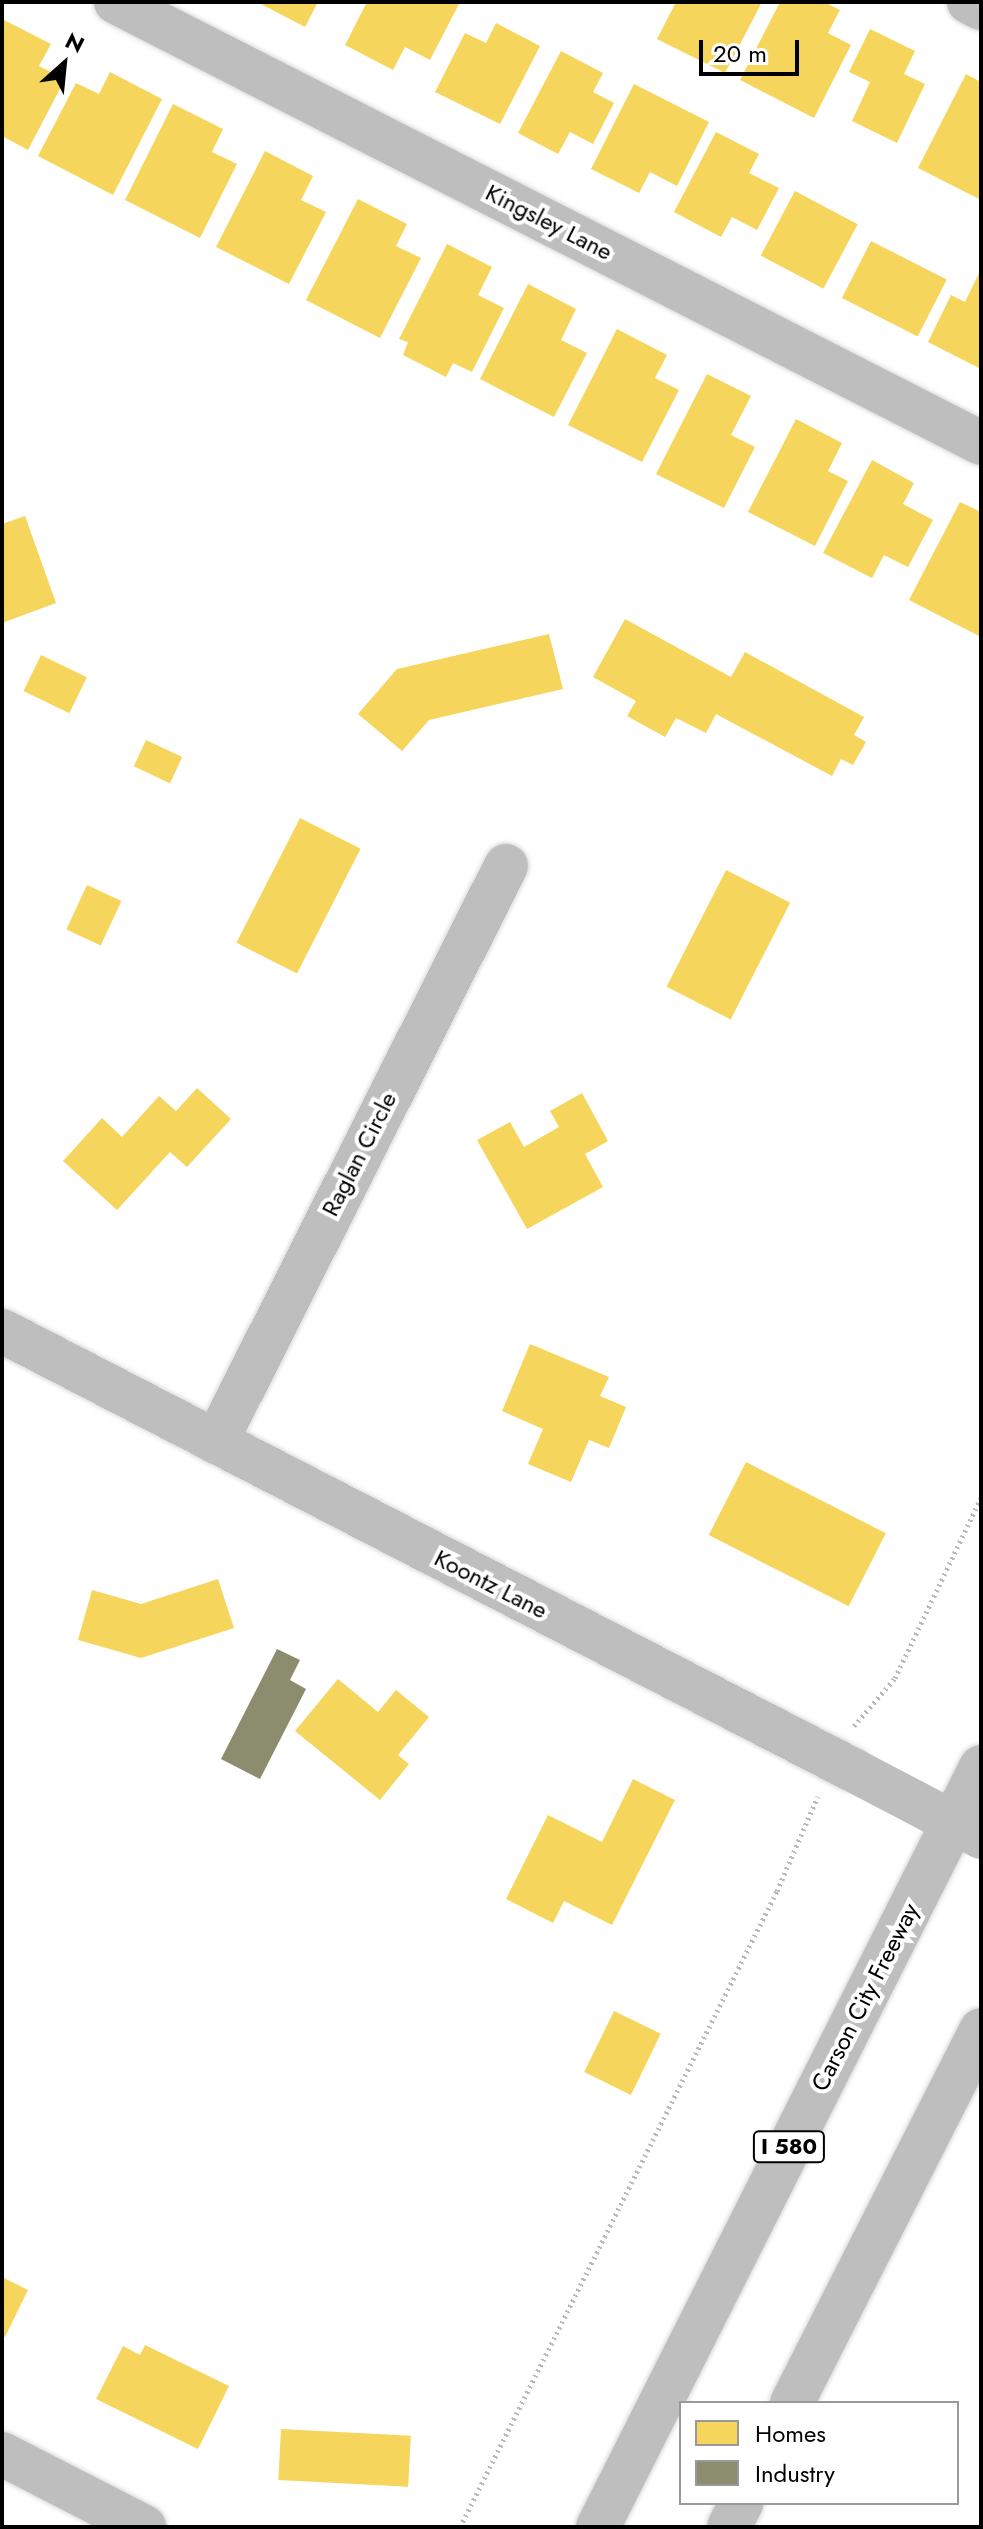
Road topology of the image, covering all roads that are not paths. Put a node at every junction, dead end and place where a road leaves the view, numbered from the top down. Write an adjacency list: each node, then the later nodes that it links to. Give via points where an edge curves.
1 (969, 2): 3 (main road)
2 (137, 7): 4 (main road, Kingsley Lane)
3 (981, 8)
4 (981, 443)
5 (506, 866): 7 (main road, Raglan Circle)
6 (2, 1331): 7 (main road, Koontz Lane)
7 (216, 1442): 9 (main road, Koontz Lane, bridge)
8 (981, 1767): 15 (main road, Carson City Freeway / I 580)
9 (981, 1837)
10 (981, 2030): 11 (main road)
11 (793, 2401)
12 (2, 2454): 14 (main road)
13 (740, 2505): 16 (main road)
14 (144, 2527)
15 (598, 2527)
16 (729, 2527)

